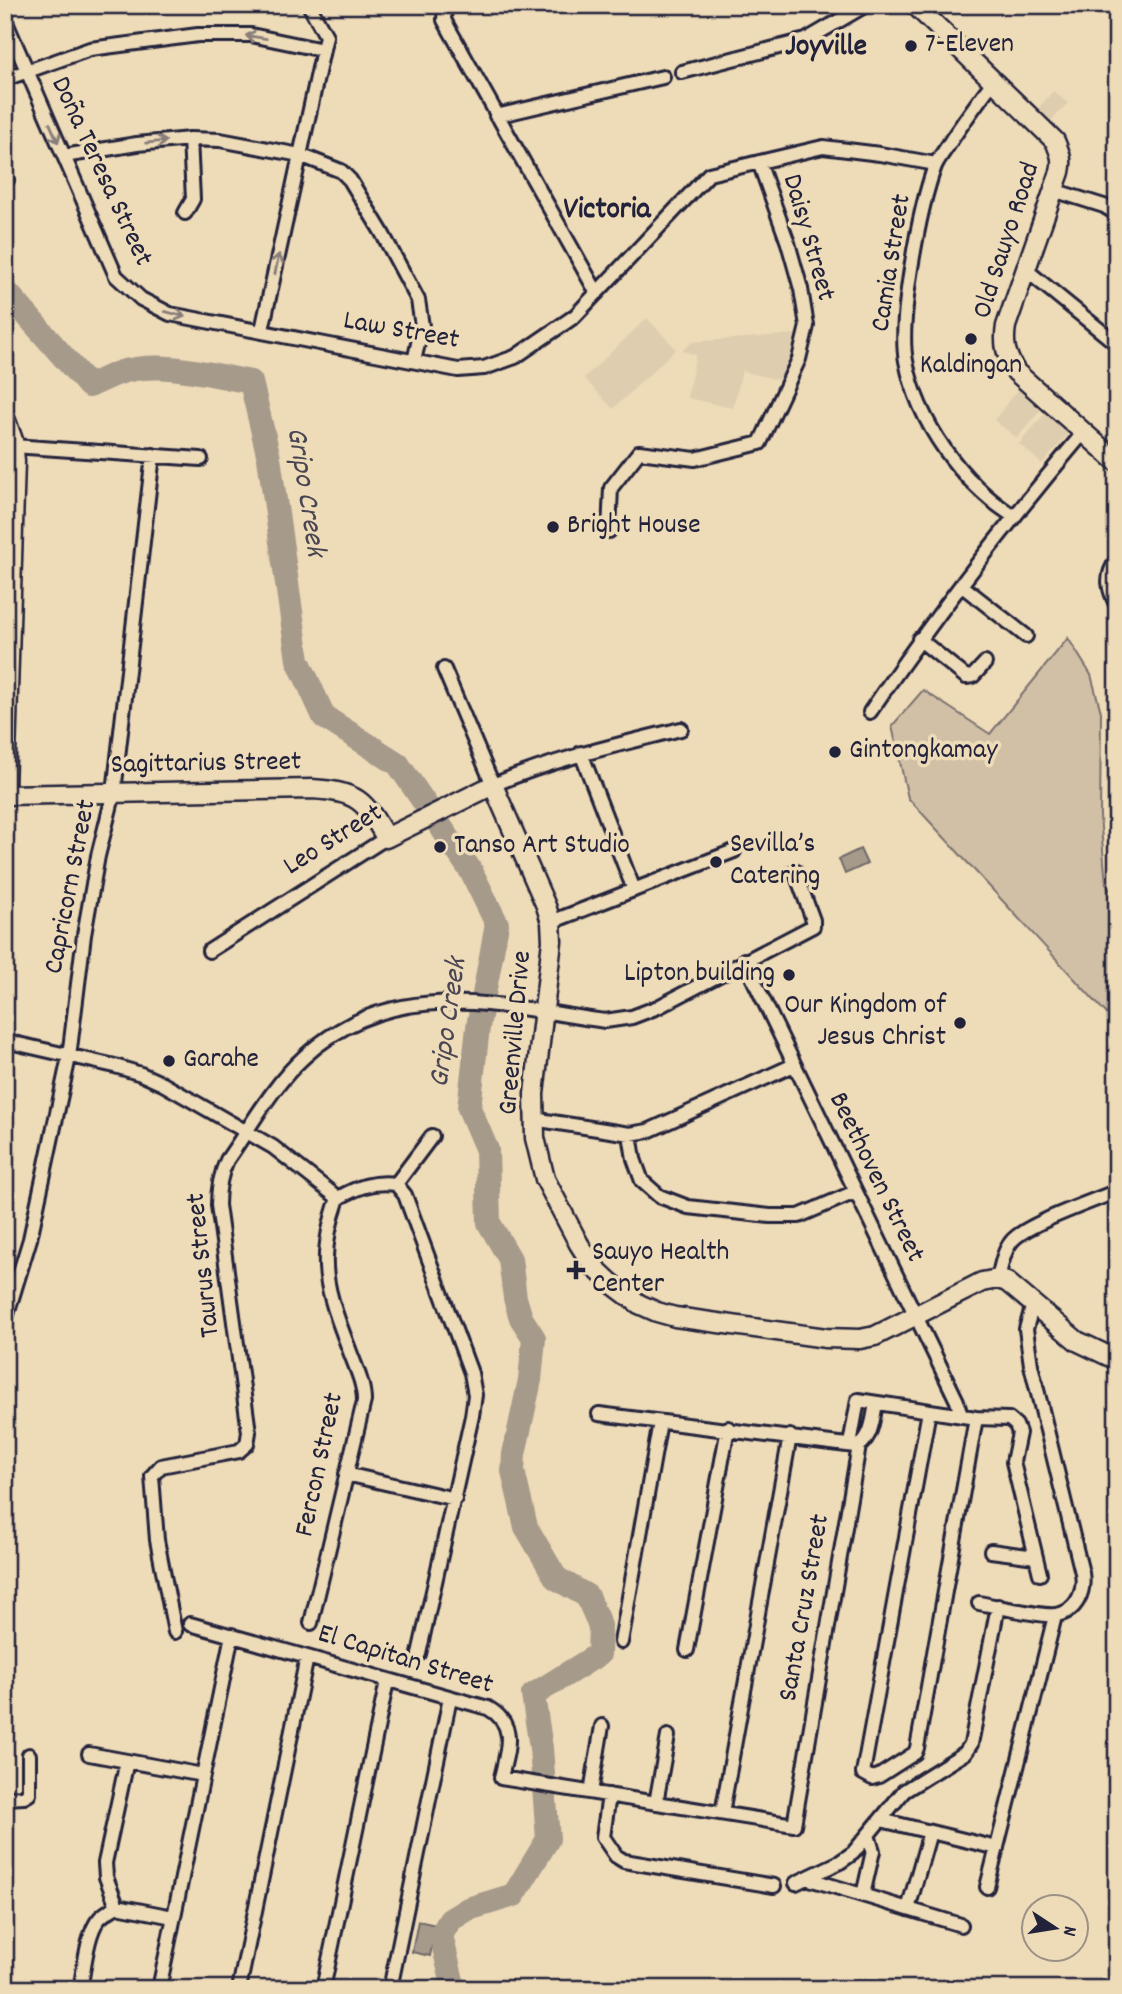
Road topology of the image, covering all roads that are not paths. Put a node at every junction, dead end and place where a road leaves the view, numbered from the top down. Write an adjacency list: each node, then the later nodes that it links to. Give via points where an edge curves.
1 (309, 5): 6 (street, via 326,36)
2 (445, 5): 12 (street, via 444,20)
3 (866, 5): 8 (street, via 806,40)
4 (915, 5): 11 (street, Old Sauyo Road)
5 (5, 20): 7 (street, Doña Teresa Street)
6 (323, 50): 7 (street, one-way to 7, via 251,35 198,35 90,49); 14 (street)
7 (26, 71): 10 (street); 15 (street, Doña Teresa Street, one-way to 15)
8 (682, 72)
9 (663, 76): 12 (street)
10 (5, 79)
11 (993, 82): 17 (street, Camia Street); 18 (street, Old Sauyo Road, via 1055,141 1062,160)
12 (496, 116): 22 (street)
13 (190, 139): 14 (street, via 243,143); 15 (street, one-way to 13); 19 (street, via 193,199)
14 (300, 155): 23 (street, one-way to 14); 25 (street, via 341,171 381,231 418,300 422,326)
15 (64, 156): 23 (street, Doña Teresa Street, one-way to 23, via 116,276 141,299 170,314)
16 (758, 162): 17 (street, via 823,147); 22 (street, Law Street, via 709,174); 33 (street, Daisy Street, via 801,289 807,326 799,359 760,443 695,458 639,452 611,488)
17 (936, 164): 32 (street, Camia Street, via 920,218 904,335 906,360 925,414 944,449 970,480)
18 (1053, 190): 20 (street); 21 (street, Old Sauyo Road)
19 (185, 213)
20 (1116, 213)
21 (1026, 270): 24 (street); 27 (street, Old Sauyo Road, via 1006,326 1006,356 1016,372)
22 (597, 293): 25 (street, Law Street, via 575,316 515,357 484,368 458,370)
23 (262, 330): 25 (street, Law Street)
24 (1117, 344)
25 (414, 362)
26 (5, 418): 28 (street)
27 (1084, 432): 31 (street, Old Sauyo Road); 32 (street)
28 (13, 446): 29 (street); 45 (street)
29 (153, 455): 30 (street); 46 (street, Capricorn Street)
30 (201, 459)
31 (1117, 462)
32 (1013, 516): 35 (street)
33 (608, 531)
34 (1117, 560): 36 (street, via 1108,578)
35 (961, 584): 37 (street); 38 (street)
36 (1117, 606)
37 (1026, 636)
38 (919, 639): 39 (street, via 966,677); 41 (street)
39 (985, 663)
40 (444, 669): 44 (street, Greenville Drive)
41 (870, 712)
42 (681, 729): 43 (street)
43 (582, 753): 44 (street); 50 (street)
44 (493, 785): 47 (street, Leo Street); 51 (street, Greenville Drive)
45 (5, 792): 46 (street, Sagittarius Street)
46 (114, 792): 47 (street, Sagittarius Street, via 336,791 354,796 366,807); 56 (street, Capricorn Street, via 84,935)
47 (386, 838): 52 (street, Leo Street)
48 (734, 851): 50 (street)
49 (794, 870): 53 (street, Taurus Street, via 813,926)
50 (634, 890): 51 (street)
51 (551, 922): 54 (street, Greenville Drive)
52 (209, 951)
53 (744, 960): 54 (street, Taurus Street, via 632,1017 606,1021); 57 (street, Beethoven Street)
54 (542, 1012): 58 (street, Greenville Drive); 59 (street, Taurus Street, via 444,1001 408,1004 354,1022 303,1058)
55 (5, 1041): 56 (street)
56 (69, 1057): 59 (street, via 141,1074); 69 (street, Capricorn Street, via 30,1239)
57 (794, 1065): 60 (street, via 672,1122); 64 (street, Beethoven Street)
58 (534, 1119): 60 (street); 68 (street, Greenville Drive, via 545,1179 579,1244 593,1266 639,1304 676,1317 845,1340 875,1336)
59 (247, 1131): 65 (street); 90 (street, Taurus Street, via 221,1173 218,1205 249,1432 247,1444 239,1451 161,1466 152,1476 157,1540)
60 (630, 1134): 64 (street, via 642,1181 659,1196 688,1207 799,1216)
61 (432, 1136): 62 (street)
62 (396, 1184): 65 (street, via 378,1182); 81 (street, via 405,1195 471,1373 474,1405)
63 (1117, 1191): 66 (street, via 1012,1240)
64 (855, 1192): 68 (street, Beethoven Street)
65 (338, 1198): 80 (street, Fercon Street, via 326,1240 324,1269 330,1299 364,1391)
66 (998, 1279): 67 (street); 68 (street, Greenville Drive, via 982,1282)
67 (1033, 1304): 70 (street, via 1077,1340); 87 (street, via 1027,1329 1031,1365 1083,1581 1079,1600)
68 (915, 1317): 74 (street, Beethoven Street)
69 (5, 1321)
70 (1117, 1360)
71 (876, 1403): 72 (street); 79 (street, Santa Cruz Street, via 869,1434); 79 (street, Santa Cruz Street, via 858,1400)
72 (929, 1411): 74 (street); 75 (street, via 863,1773 872,1778 917,1748)
73 (599, 1414): 76 (street)
74 (961, 1416): 75 (street)
75 (976, 1418): 83 (street, via 1009,1419 1016,1425 1019,1433 1013,1462)
76 (660, 1422): 77 (street); 92 (street)
77 (728, 1428): 78 (street); 93 (street)
78 (790, 1436): 79 (street); 108 (street)
79 (854, 1445): 110 (street, Santa Cruz Street)
80 (346, 1474): 81 (street); 88 (street, Fercon Street)
81 (455, 1499): 94 (street)
82 (991, 1551): 83 (street)
83 (1035, 1557): 84 (street)
84 (1040, 1574)
85 (979, 1603): 86 (street)
86 (998, 1606): 87 (street); 109 (street, via 971,1744 965,1753 904,1791)
87 (1055, 1616): 113 (street)
88 (311, 1623)
89 (191, 1624): 91 (street, El Capitan Street)
90 (174, 1632)
91 (232, 1636): 95 (street, El Capitan Street); 103 (street)
92 (621, 1642)
93 (687, 1650)
94 (419, 1654)
95 (307, 1657): 96 (street, El Capitan Street); 123 (street)
96 (387, 1681): 97 (street, El Capitan Street); 124 (street)
97 (450, 1698): 104 (street, El Capitan Street, via 488,1708 506,1724 501,1778); 125 (street)
98 (602, 1726): 104 (street)
99 (668, 1736): 107 (street)
100 (89, 1754): 102 (street)
101 (29, 1755): 106 (street, via 29,1794)
102 (127, 1761): 103 (street); 117 (street, via 105,1863)
103 (203, 1775): 119 (street)
104 (591, 1792): 105 (street, El Capitan Street)
105 (609, 1795): 107 (street, El Capitan Street); 114 (street, via 603,1837 624,1861)
106 (5, 1798)
107 (656, 1802): 108 (street, El Capitan Street)
108 (722, 1813): 110 (street, El Capitan Street)
109 (881, 1820): 111 (street); 112 (street)
110 (794, 1825)
111 (930, 1832): 113 (street); 118 (street)
112 (868, 1835): 116 (street, via 873,1850); 116 (street, via 840,1862 801,1881)
113 (997, 1848): 115 (street)
114 (774, 1886)
115 (987, 1887)
116 (863, 1895): 118 (street)
117 (117, 1906): 119 (street); 121 (street, via 97,1921 92,1931)
118 (908, 1909): 120 (street)
119 (173, 1917): 122 (street)
120 (961, 1925)
121 (80, 1989)
122 (159, 1989)
123 (239, 1989)
124 (323, 1989)
125 (390, 1989)

